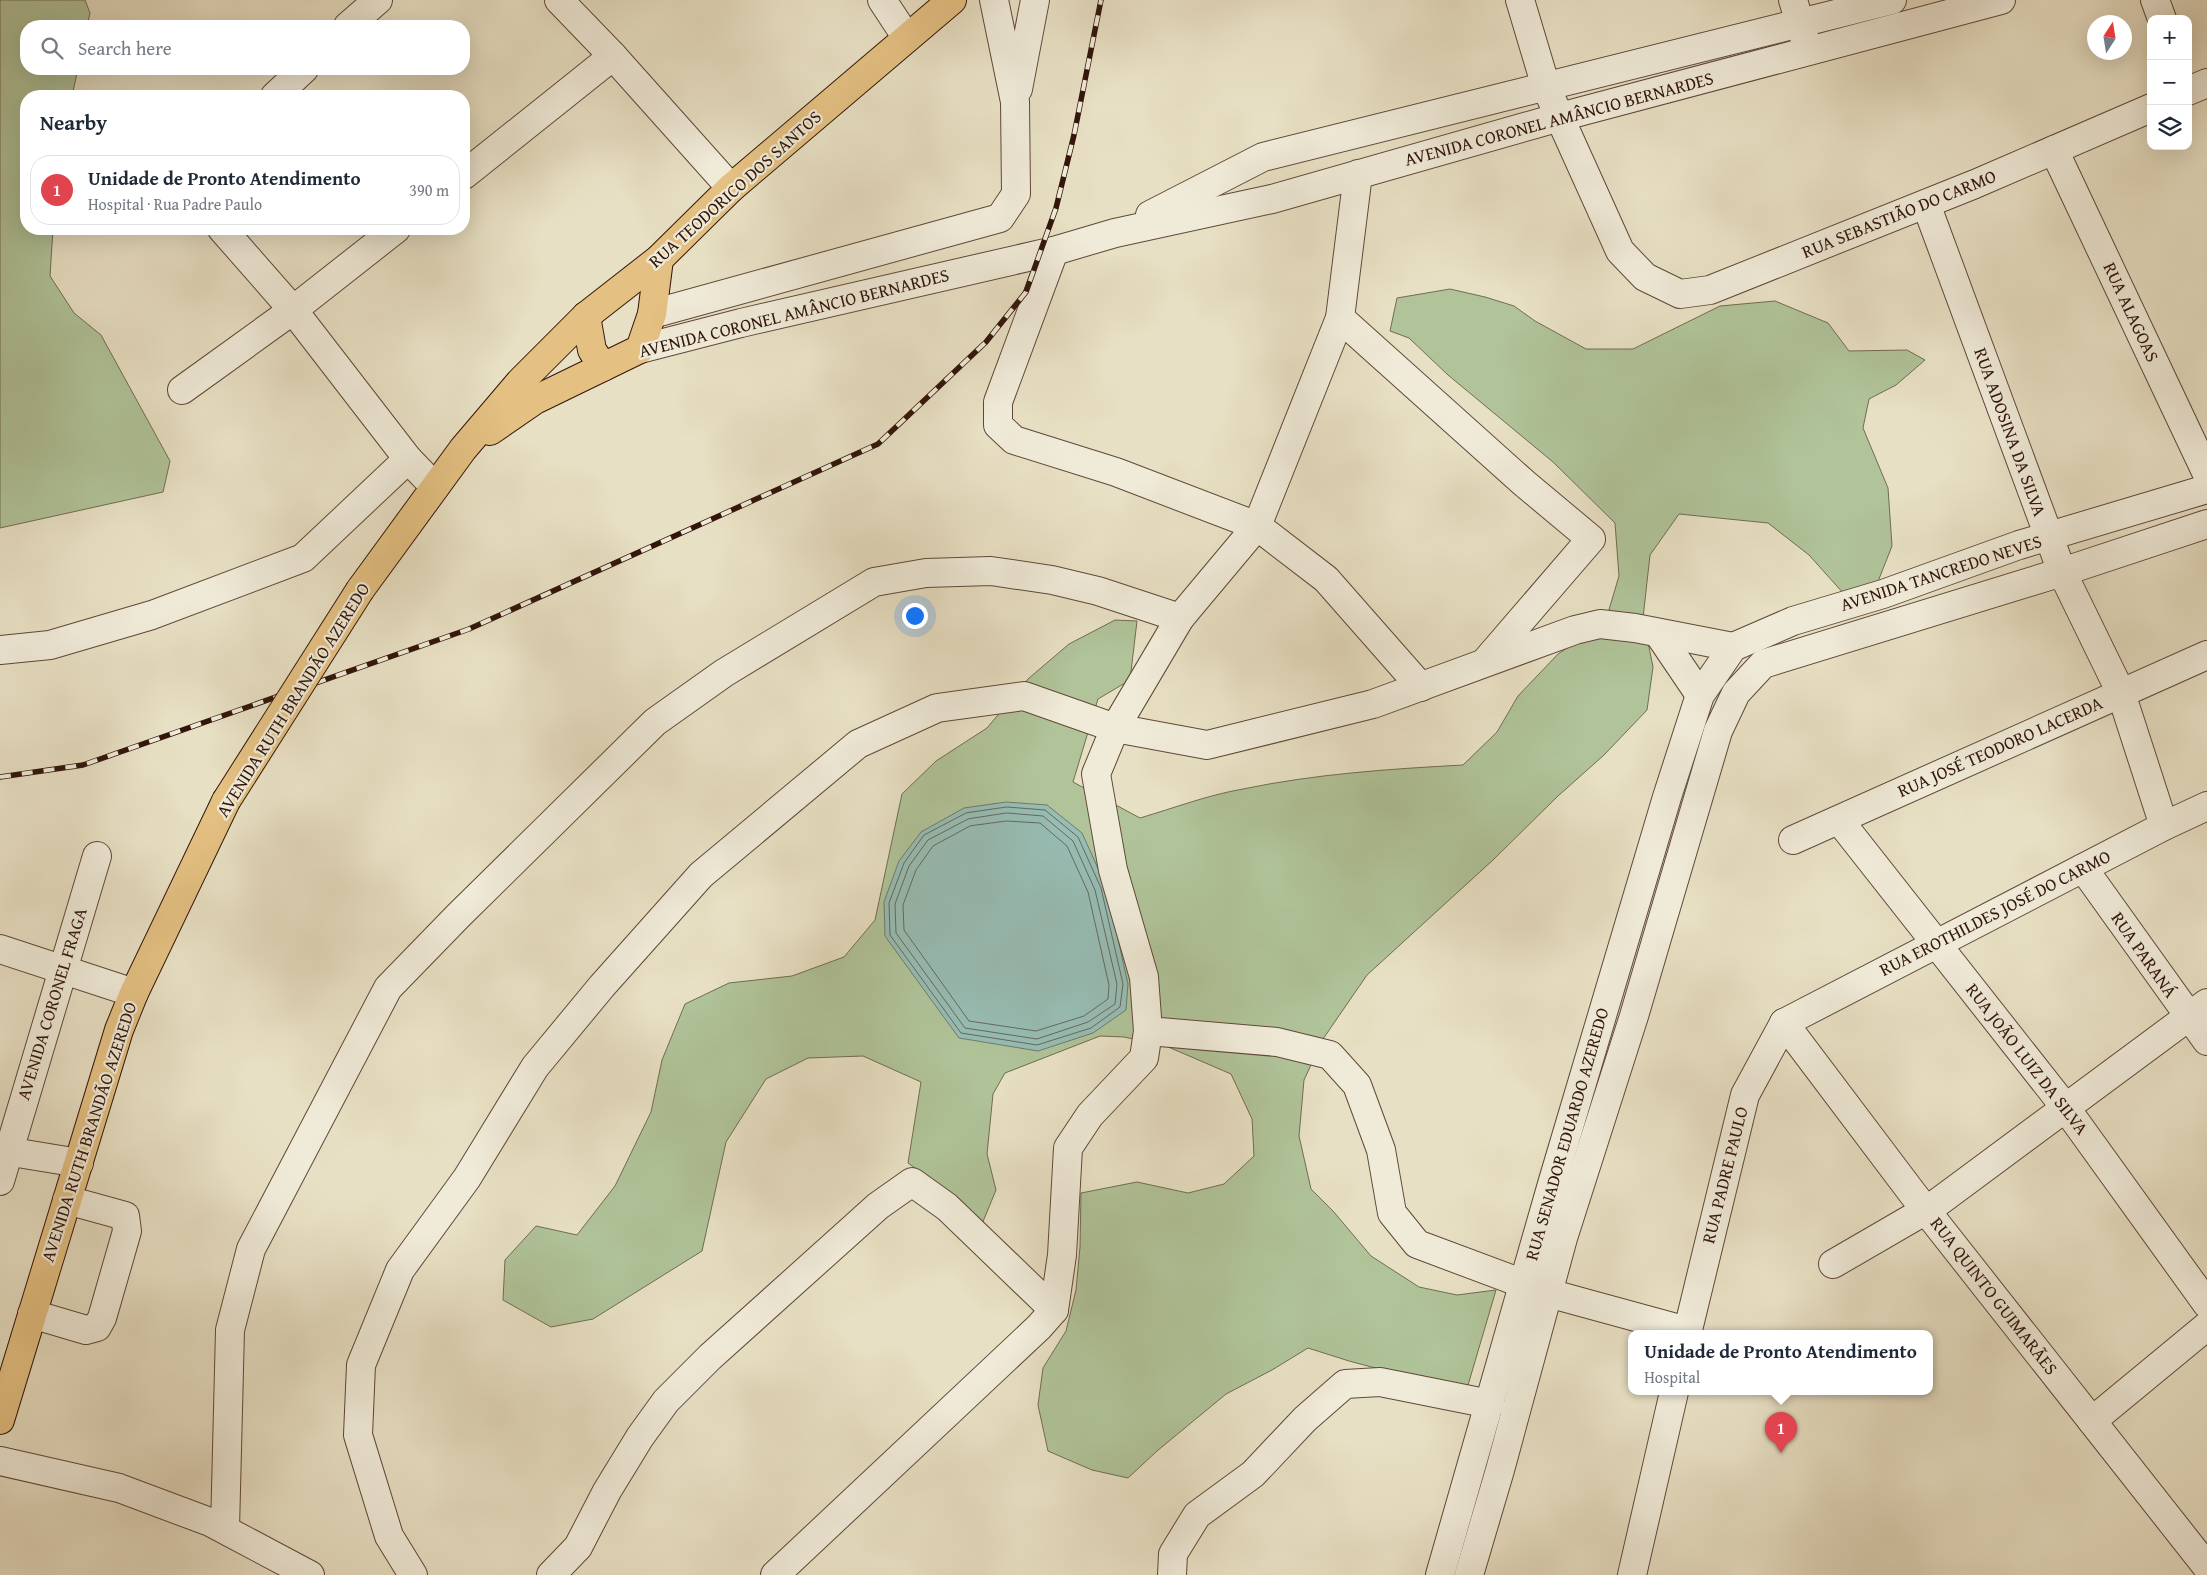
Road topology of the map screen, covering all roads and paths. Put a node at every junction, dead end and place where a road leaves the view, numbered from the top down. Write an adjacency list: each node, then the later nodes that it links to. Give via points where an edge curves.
1 (378, 0): 13 (street)
2 (560, 0): 16 (street)
3 (882, 0): 14 (street)
4 (952, 0): 14 (main road, RUA TEODORICO DOS SANTOS)
5 (994, 0): 22 (street)
6 (1035, 0): 22 (street)
7 (1520, 0): 19 (street)
8 (1892, 0): 11 (street, AVENIDA CORONEL AMÂNCIO BERNARDES)
9 (2001, 0): 15 (street, AVENIDA CORONEL AMÂNCIO BERNARDES)
10 (2155, 0): 12 (street)
11 (1796, 11): 15 (street); 19 (street, AVENIDA CORONEL AMÂNCIO BERNARDES)
12 (2161, 15)
13 (355, 20)
14 (907, 38): 28 (main road, RUA TEODORICO DOS SANTOS)
15 (1808, 51): 24 (street, AVENIDA CORONEL AMÂNCIO BERNARDES)
16 (613, 56): 26 (street); 28 (street)
17 (298, 75): 21 (street)
18 (2207, 83): 20 (street)
19 (1546, 87): 24 (street); 30 (street, AVENIDA CORONEL AMÂNCIO BERNARDES, via 1263,157)
20 (2192, 89)
21 (281, 90)
22 (1015, 102): 36 (street, AVENIDA CORONEL AMÂNCIO BERNARDES, via 1016,194 1000,218)
23 (2147, 110): 25 (street, RUA SEBASTIÃO DO CARMO)
24 (1560, 117): 27 (street, AVENIDA CORONEL AMÂNCIO BERNARDES); 29 (street, RUA SEBASTIÃO DO CARMO, via 1620,251 1645,276 1680,294 1710,290)
25 (2054, 150): 29 (street, RUA SEBASTIÃO DO CARMO); 45 (street, RUA ALAGOAS)
26 (470, 170)
27 (1358, 174): 30 (street, AVENIDA CORONEL AMÂNCIO BERNARDES, via 1272,198); 38 (street)
28 (731, 188): 34 (main road, RUA TEODORICO DOS SANTOS)
29 (1926, 204): 50 (street, RUA ADOSINA DA SILVA)
30 (1115, 232): 33 (street, AVENIDA CORONEL AMÂNCIO BERNARDES)
31 (227, 235): 35 (street)
32 (388, 235): 35 (street)
33 (1054, 251): 39 (street, AVENIDA CORONEL AMÂNCIO BERNARDES); 49 (street, via 998,402 998,425 1014,440 1116,472)
34 (659, 259): 36 (main road); 37 (main road, RUA TEODORICO DOS SANTOS)
35 (293, 310): 42 (street); 44 (street)
36 (652, 314): 39 (main road)
37 (586, 316): 40 (main road, via 592,350); 41 (main road, RUA TEODORICO DOS SANTOS)
38 (1340, 318): 49 (street); 57 (street, via 1591,539)
39 (640, 349): 40 (main road, AVENIDA CORONEL AMÂNCIO BERNARDES)
40 (603, 367): 43 (main road, AVENIDA CORONEL AMÂNCIO BERNARDES, via 535,400)
41 (520, 382): 43 (main road, AVENIDA RUTH BRANDÃO AZEREDO)
42 (182, 390)
43 (463, 449): 46 (main road, AVENIDA RUTH BRANDÃO AZEREDO)
44 (408, 459): 46 (street); 55 (street, via 303,558 152,615 50,645)
45 (2207, 474)
46 (435, 487): 72 (main road, AVENIDA RUTH BRANDÃO AZEREDO, bridge, via 360,590 226,801)
47 (2207, 489): 50 (street, AVENIDA TANCREDO NEVES)
48 (2207, 524): 51 (street, AVENIDA TANCREDO NEVES)
49 (1257, 526): 52 (street); 58 (street, via 1326,578)
50 (2048, 537): 51 (street, RUA ADOSINA DA SILVA); 54 (street, AVENIDA TANCREDO NEVES, via 1883,594 1793,621)
51 (2062, 572): 59 (street, RUA ADOSINA DA SILVA); 62 (street, AVENIDA TANCREDO NEVES, via 1763,664 1736,693)
52 (1180, 618): 61 (street); 96 (street, via 1098,590 991,571 926,573 874,582 724,673 655,722 388,988 250,1249 230,1330)
53 (1658, 633): 54 (street); 57 (street, via 1600,624); 60 (street)
54 (1733, 647): 60 (street)
55 (0, 650)
56 (2207, 655): 59 (street, RUA JOSÉ TEODORO LACERDA)
57 (1485, 663): 58 (street)
58 (1421, 687): 61 (street, via 1373,704 1207,745)
59 (2121, 693): 64 (street, RUA JOSÉ TEODORO LACERDA); 65 (street, RUA ADOSINA DA SILVA)
60 (1700, 695): 84 (street, RUA SENADOR EDUARDO AZEREDO, via 1592,1046)
61 (1115, 728): 75 (street, via 1096,774 1113,870 1144,977); 99 (street, via 1024,696 937,708 858,744 701,875 602,986 535,1067 467,1178 400,1270 362,1365 358,1435 389,1536)
62 (1718, 731): 84 (street, RUA SENADOR EDUARDO AZEREDO, via 1634,1016 1563,1238)
63 (2207, 806): 65 (street, RUA EROTHILDES JOSÉ DO CARMO)
64 (1839, 820): 66 (street, RUA JOSÉ TEODORO LACERDA); 69 (street, RUA JOÃO LUIZ DA SILVA)
65 (2164, 826): 68 (street, RUA EROTHILDES JOSÉ DO CARMO)
66 (1793, 840)
67 (97, 856): 71 (street, AVENIDA CORONEL FRAGA)
68 (2083, 868): 69 (street, RUA EROTHILDES JOSÉ DO CARMO); 73 (street, RUA PARANÁ)
69 (1937, 943): 74 (street, RUA EROTHILDES JOSÉ DO CARMO); 77 (street, RUA JOÃO LUIZ DA SILVA)
70 (0, 949): 71 (street)
71 (62, 969): 72 (street); 78 (street, AVENIDA CORONEL FRAGA)
72 (134, 993): 79 (main road, AVENIDA RUTH BRANDÃO AZEREDO)
73 (2198, 1010): 76 (street, RUA PARANÁ); 77 (street)
74 (1784, 1023): 82 (street, RUA QUINTO GUIMARÃES); 90 (street, RUA PADRE PAULO, via 1745,1094)
75 (1148, 1031): 84 (street, via 1277,1042 1330,1055 1357,1085 1381,1150 1392,1212 1417,1244); 86 (street, via 1144,1058 1090,1115 1068,1148 1062,1255)
76 (2207, 1041)
77 (2065, 1107): 82 (street); 85 (street, RUA JOÃO LUIZ DA SILVA)
78 (4, 1151): 79 (street); 80 (street, AVENIDA CORONEL FRAGA)
79 (78, 1163): 81 (main road, AVENIDA RUTH BRANDÃO AZEREDO)
80 (0, 1181)
81 (67, 1200): 87 (main road, AVENIDA RUTH BRANDÃO AZEREDO); 87 (street, via 125,1216 128,1223 102,1318 97,1327 86,1330)
82 (1926, 1210): 83 (street); 94 (street, RUA QUINTO GUIMARÃES)
83 (1833, 1264)
84 (1536, 1288): 89 (street); 92 (street, RUA SENADOR EDUARDO AZEREDO); 104 (street, RUA SENADOR EDUARDO AZEREDO, via 1500,1470)
85 (2207, 1304)
86 (1054, 1310): 100 (street, via 947,1207 912,1182 871,1213 710,1357 666,1401 607,1491 578,1547); 101 (street)
87 (32, 1314): 93 (main road, AVENIDA RUTH BRANDÃO AZEREDO)
88 (2207, 1326): 94 (street)
89 (1677, 1330)
90 (1688, 1330)
91 (1673, 1395): 105 (street)
92 (1490, 1404): 102 (street, via 1380,1382 1345,1384 1253,1474 1197,1515 1173,1554); 103 (street, RUA SENADOR EDUARDO AZEREDO)
93 (0, 1420)
94 (2092, 1421): 97 (street, RUA QUINTO GUIMARÃES)
95 (0, 1461): 96 (street, via 119,1488)
96 (225, 1529): 98 (street)
97 (2207, 1567)
98 (310, 1575)
99 (412, 1575)
100 (551, 1575)
101 (775, 1575)
102 (1172, 1575)
103 (1440, 1575)
104 (1468, 1575)
105 (1632, 1575)

